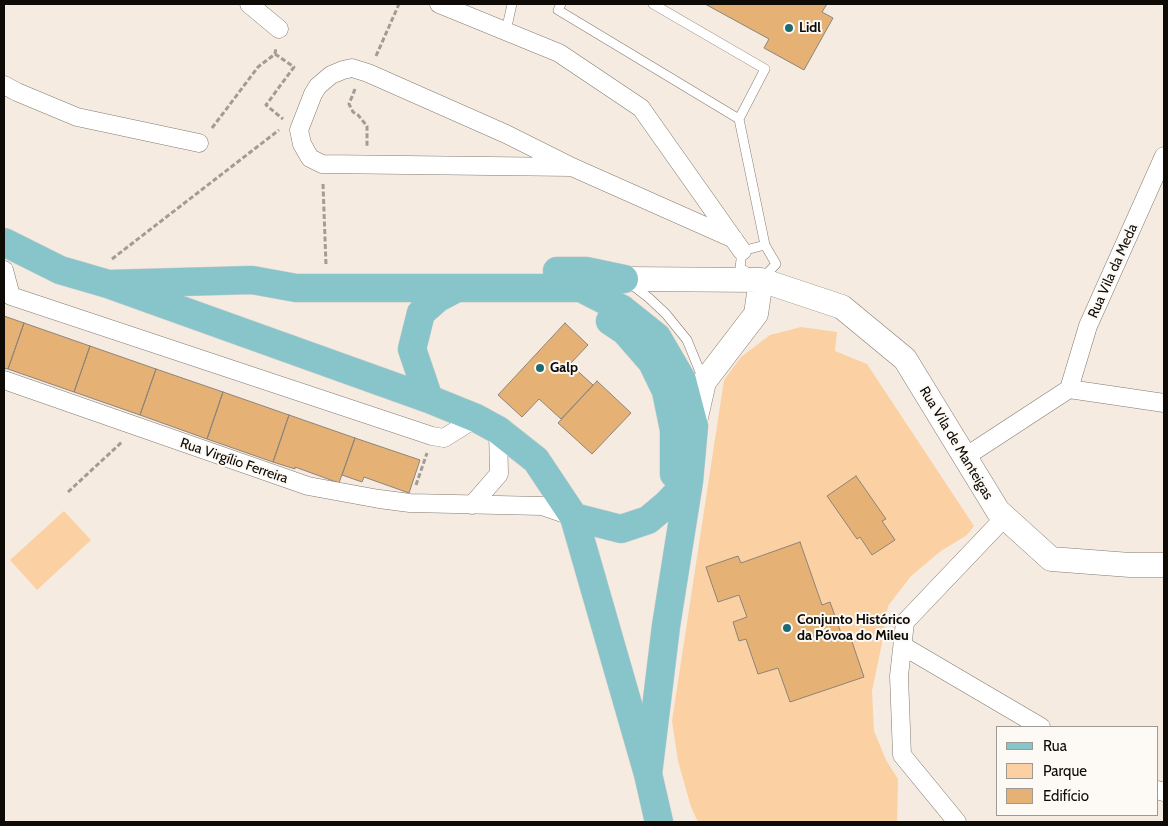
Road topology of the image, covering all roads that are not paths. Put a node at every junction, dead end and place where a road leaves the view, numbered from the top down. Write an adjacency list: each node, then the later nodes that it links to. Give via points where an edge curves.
1 (248, 4): 6 (street)
2 (439, 4): 7 (street)
3 (512, 4): 7 (lane)
4 (561, 4): 9 (lane, via 558,10)
5 (654, 4): 9 (lane, via 765,69)
6 (279, 28)
7 (506, 31): 15 (street, via 559,53 642,108)
8 (4, 85): 10 (street, via 78,117)
9 (739, 119): 16 (lane)
10 (199, 143)
11 (1164, 156): 13 (street, Rua Vila da Meda)
12 (572, 167): 12 (street, via 506,134 352,68 331,75 318,86 298,130 310,158 322,164); 15 (street)
13 (1160, 176): 28 (street, Rua Vila da Meda, via 1088,326)
14 (4, 242): 21 (main road, via 60,270)
15 (738, 245): 16 (lane); 20 (lane, via 740,268)
16 (765, 245): 20 (lane, via 776,264)
17 (4, 270): 25 (street)
18 (624, 279): 19 (main road, via 586,271 327,273); 20 (main road, Rua Vila de Manteigas); 24 (main road, Rua Vila de Manteigas); 27 (lane, via 666,314 687,340)
19 (252, 280): 21 (main road); 22 (main road, via 296,288)
20 (761, 280): 27 (main road, via 756,314); 33 (main road, Rua Vila de Manteigas, via 842,308 905,359)
21 (97, 281): 29 (main road)
22 (457, 288): 23 (main road); 29 (main road, via 438,298 421,313 412,349)
23 (550, 288): 24 (main road); 35 (main road, via 597,312 625,331 652,362 666,391 674,430 675,470)
24 (581, 288): 32 (main road, via 622,308 657,337 682,380)
25 (7, 294): 31 (street, via 432,436 444,438)
26 (4, 380): 36 (street, Rua Virgílio Ferreira, via 308,486 410,503)
27 (704, 382): 32 (main road)
28 (1069, 388): 30 (street); 33 (street)
29 (429, 399): 31 (main road)
30 (1164, 403)
31 (487, 424): 36 (street, via 499,474); 37 (main road, via 536,460)
32 (694, 426): 34 (main road)
33 (965, 457): 38 (main road, Rua Vila de Manteigas)
34 (690, 481): 35 (main road); 42 (main road, via 666,626)
35 (668, 504): 37 (main road, via 648,520 621,529)
36 (472, 505): 37 (street, Rua Virgílio Ferreira, via 542,506)
37 (574, 517): 42 (main road)
38 (1005, 517): 39 (main road, Rua Vila de Manteigas, via 1052,559); 40 (street, via 906,622)
39 (1164, 565)
40 (903, 646): 41 (street); 44 (street, via 899,676 902,755)
41 (1039, 726)
42 (648, 774): 43 (main road)
43 (659, 822)
44 (957, 822)

